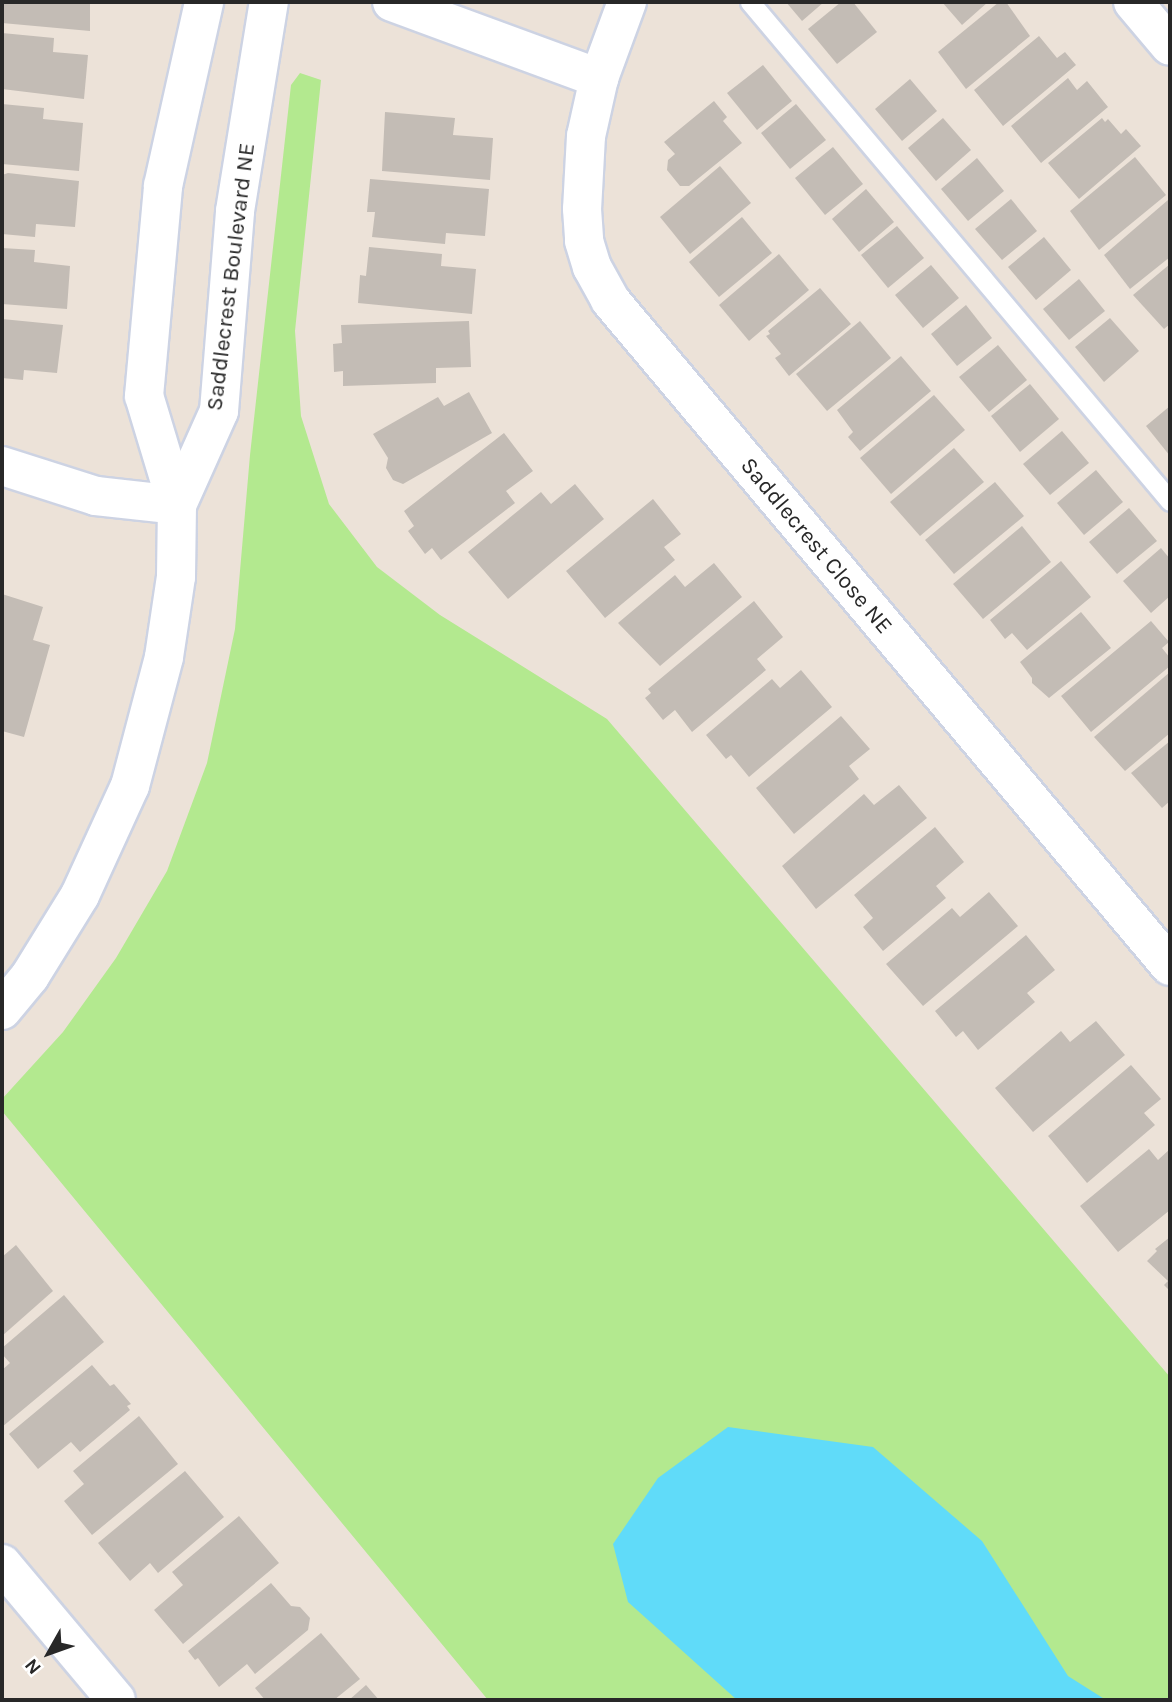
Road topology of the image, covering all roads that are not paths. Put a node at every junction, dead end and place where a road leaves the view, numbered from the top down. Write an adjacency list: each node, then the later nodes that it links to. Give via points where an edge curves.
1 (204, 2): 11 (street, Saddlecrest Boulevard NE, via 163,186 144,396)
2 (269, 2): 11 (street, Saddlecrest Boulevard NE, via 235,211 219,411)
3 (392, 2): 8 (street)
4 (627, 2): 8 (street, Saddlecrest Close NE)
5 (750, 2): 10 (lane)
6 (1133, 2): 7 (street)
7 (1170, 46)
8 (599, 78): 12 (street, Saddlecrest Close NE, via 586,136 582,209 592,267 610,300)
9 (2, 467): 11 (street, via 96,496)
10 (1170, 501)
11 (177, 505): 13 (street, Saddlecrest Boulevard NE, via 176,576 164,657 130,786 80,895 30,976)
12 (1170, 966)
13 (2, 1010)
14 (2, 1564): 15 (street)
15 (116, 1700)

